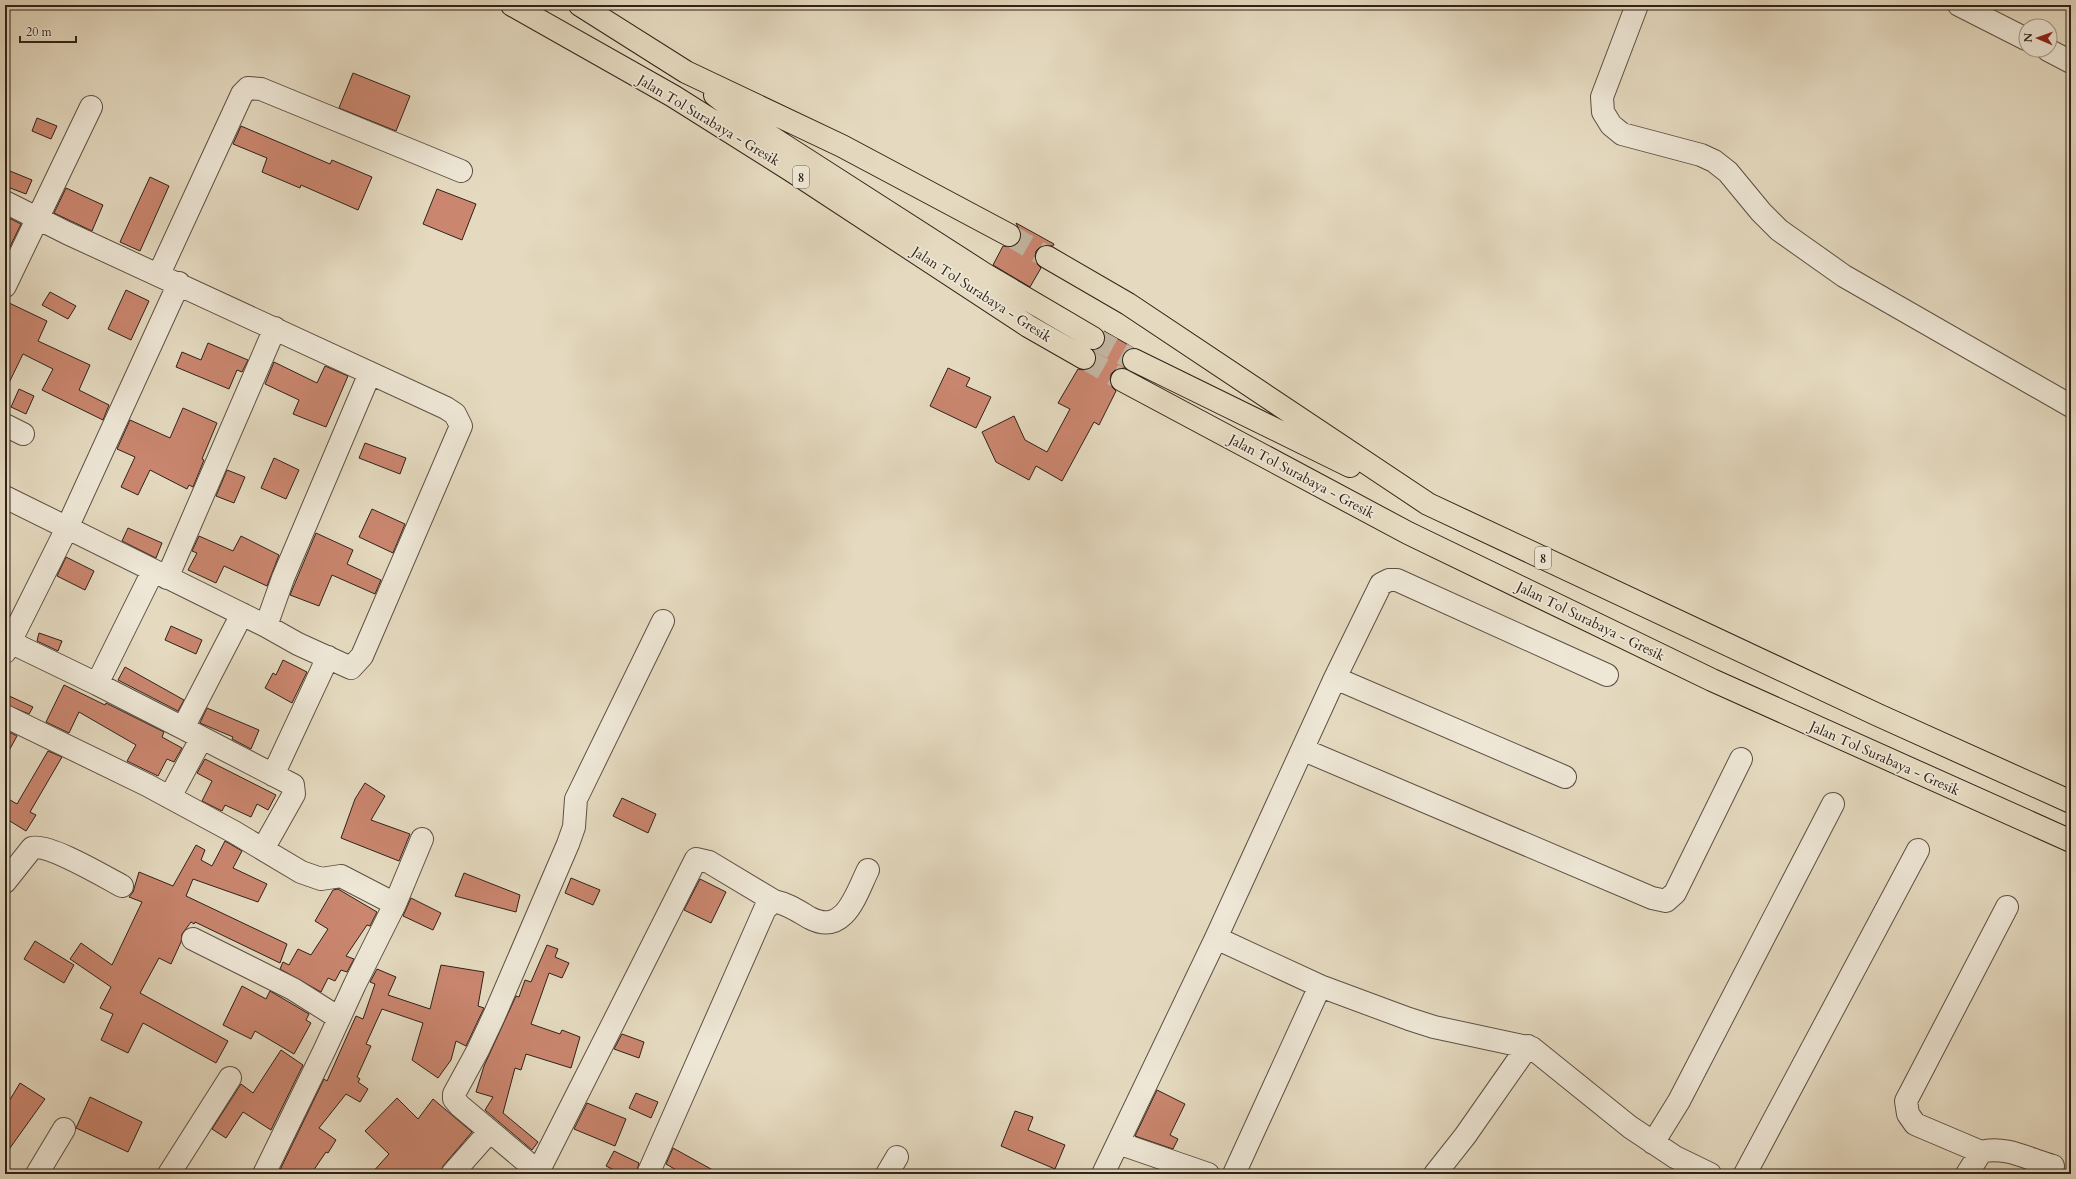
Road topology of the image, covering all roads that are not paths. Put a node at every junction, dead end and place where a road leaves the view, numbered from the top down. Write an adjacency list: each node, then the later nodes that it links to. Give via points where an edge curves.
1 (512, 5): 20 (highway, Jalan Tol Surabaya - Gresik / 8, via 672,96 792,171 1028,326)
2 (580, 5): 8 (highway, Jalan Tol Surabaya - Gresik / 8)
3 (1637, 5): 24 (street, via 1602,97 1603,112 1611,125 1622,134 1701,155 1714,161 1728,172 1779,230 1844,276)
4 (1958, 5): 5 (street)
5 (2018, 35)
6 (2058, 55): 7 (street)
7 (2071, 62)
8 (686, 72): 13 (highway, Jalan Tol Surabaya - Gresik / 8, via 842,146); 19 (highway, Jalan Tol Surabaya - Gresik / 8, via 754,126 986,276)
9 (91, 107): 12 (street)
10 (461, 171): 15 (street, via 261,89 248,88 242,94)
11 (5, 202): 12 (street)
12 (39, 219): 15 (street); 17 (street)
13 (1009, 235)
14 (1047, 257): 26 (highway, Jalan Tol Surabaya - Gresik / 8, via 1128,304)
15 (159, 274): 16 (street)
16 (179, 283): 18 (street); 27 (street)
17 (5, 286)
18 (275, 328): 22 (street); 28 (street)
19 (1093, 338)
20 (1084, 358)
21 (1134, 360): 26 (highway, Jalan Tol Surabaya - Gresik / 8)
22 (370, 373): 31 (street, via 282,578); 33 (street, via 446,408 455,414 461,426 362,656 351,668)
23 (1122, 380): 47 (highway, Jalan Tol Surabaya - Gresik, via 1408,533 1712,680)
24 (2071, 406)
25 (5, 497): 27 (street)
26 (1428, 504): 44 (highway, Jalan Tol Surabaya - Gresik / 8, via 1870,712)
27 (67, 528): 28 (street); 32 (street)
28 (160, 574): 29 (street); 36 (street)
29 (242, 614): 31 (street); 38 (street, via 184,726)
30 (663, 621): 63 (street, via 576,799 574,827 568,844 491,1023 454,1094 454,1099 460,1106)
31 (266, 626): 33 (street)
32 (7, 647): 36 (street)
33 (328, 657): 41 (street)
34 (1607, 675): 35 (street, via 1397,580 1389,580 1382,584)
35 (1335, 678): 39 (street); 42 (street)
36 (98, 684): 38 (street)
37 (5, 716): 43 (street)
38 (193, 734): 41 (street); 43 (street)
39 (1304, 750): 40 (street, via 1652,898 1666,901 1675,893); 56 (street)
40 (1741, 759)
41 (273, 775): 48 (street, via 293,785 294,791)
42 (1565, 777)
43 (170, 798): 48 (street)
44 (2071, 802)
45 (1833, 804): 65 (street, via 1679,1100)
46 (422, 839): 54 (street)
47 (2071, 842)
48 (263, 849): 54 (street, via 302,872 321,879 341,876)
49 (1918, 850): 79 (street)
50 (868, 870): 53 (street, via 848,912 832,922 824,923 785,903)
51 (5, 882): 52 (street, via 32,848 37,847 54,851)
52 (122, 886)
53 (774, 901): 68 (street, via 709,862 696,859); 73 (street, via 765,909)
54 (395, 904): 59 (street)
55 (2007, 906): 66 (street, via 1906,1101 1908,1114 1915,1124)
56 (1216, 938): 58 (street); 64 (street)
57 (193, 939): 59 (street, via 293,989)
58 (1320, 986): 60 (street, via 1434,1027); 76 (street)
59 (339, 1018): 71 (street)
60 (1528, 1046): 65 (street); 77 (street)
61 (230, 1078): 70 (street)
62 (64, 1129): 69 (street)
63 (490, 1131): 68 (street); 72 (street)
64 (1118, 1143): 74 (street); 75 (street)
65 (1653, 1143): 78 (street)
66 (1981, 1152): 67 (street, via 2004,1150); 80 (street)
67 (2053, 1166)
68 (539, 1173)
69 (37, 1174)
70 (168, 1174)
71 (264, 1174)
72 (452, 1174)
73 (648, 1174)
74 (1103, 1174)
75 (1208, 1174)
76 (1234, 1174)
77 (1435, 1174)
78 (1710, 1174)
79 (1745, 1174)
80 (1967, 1174)

